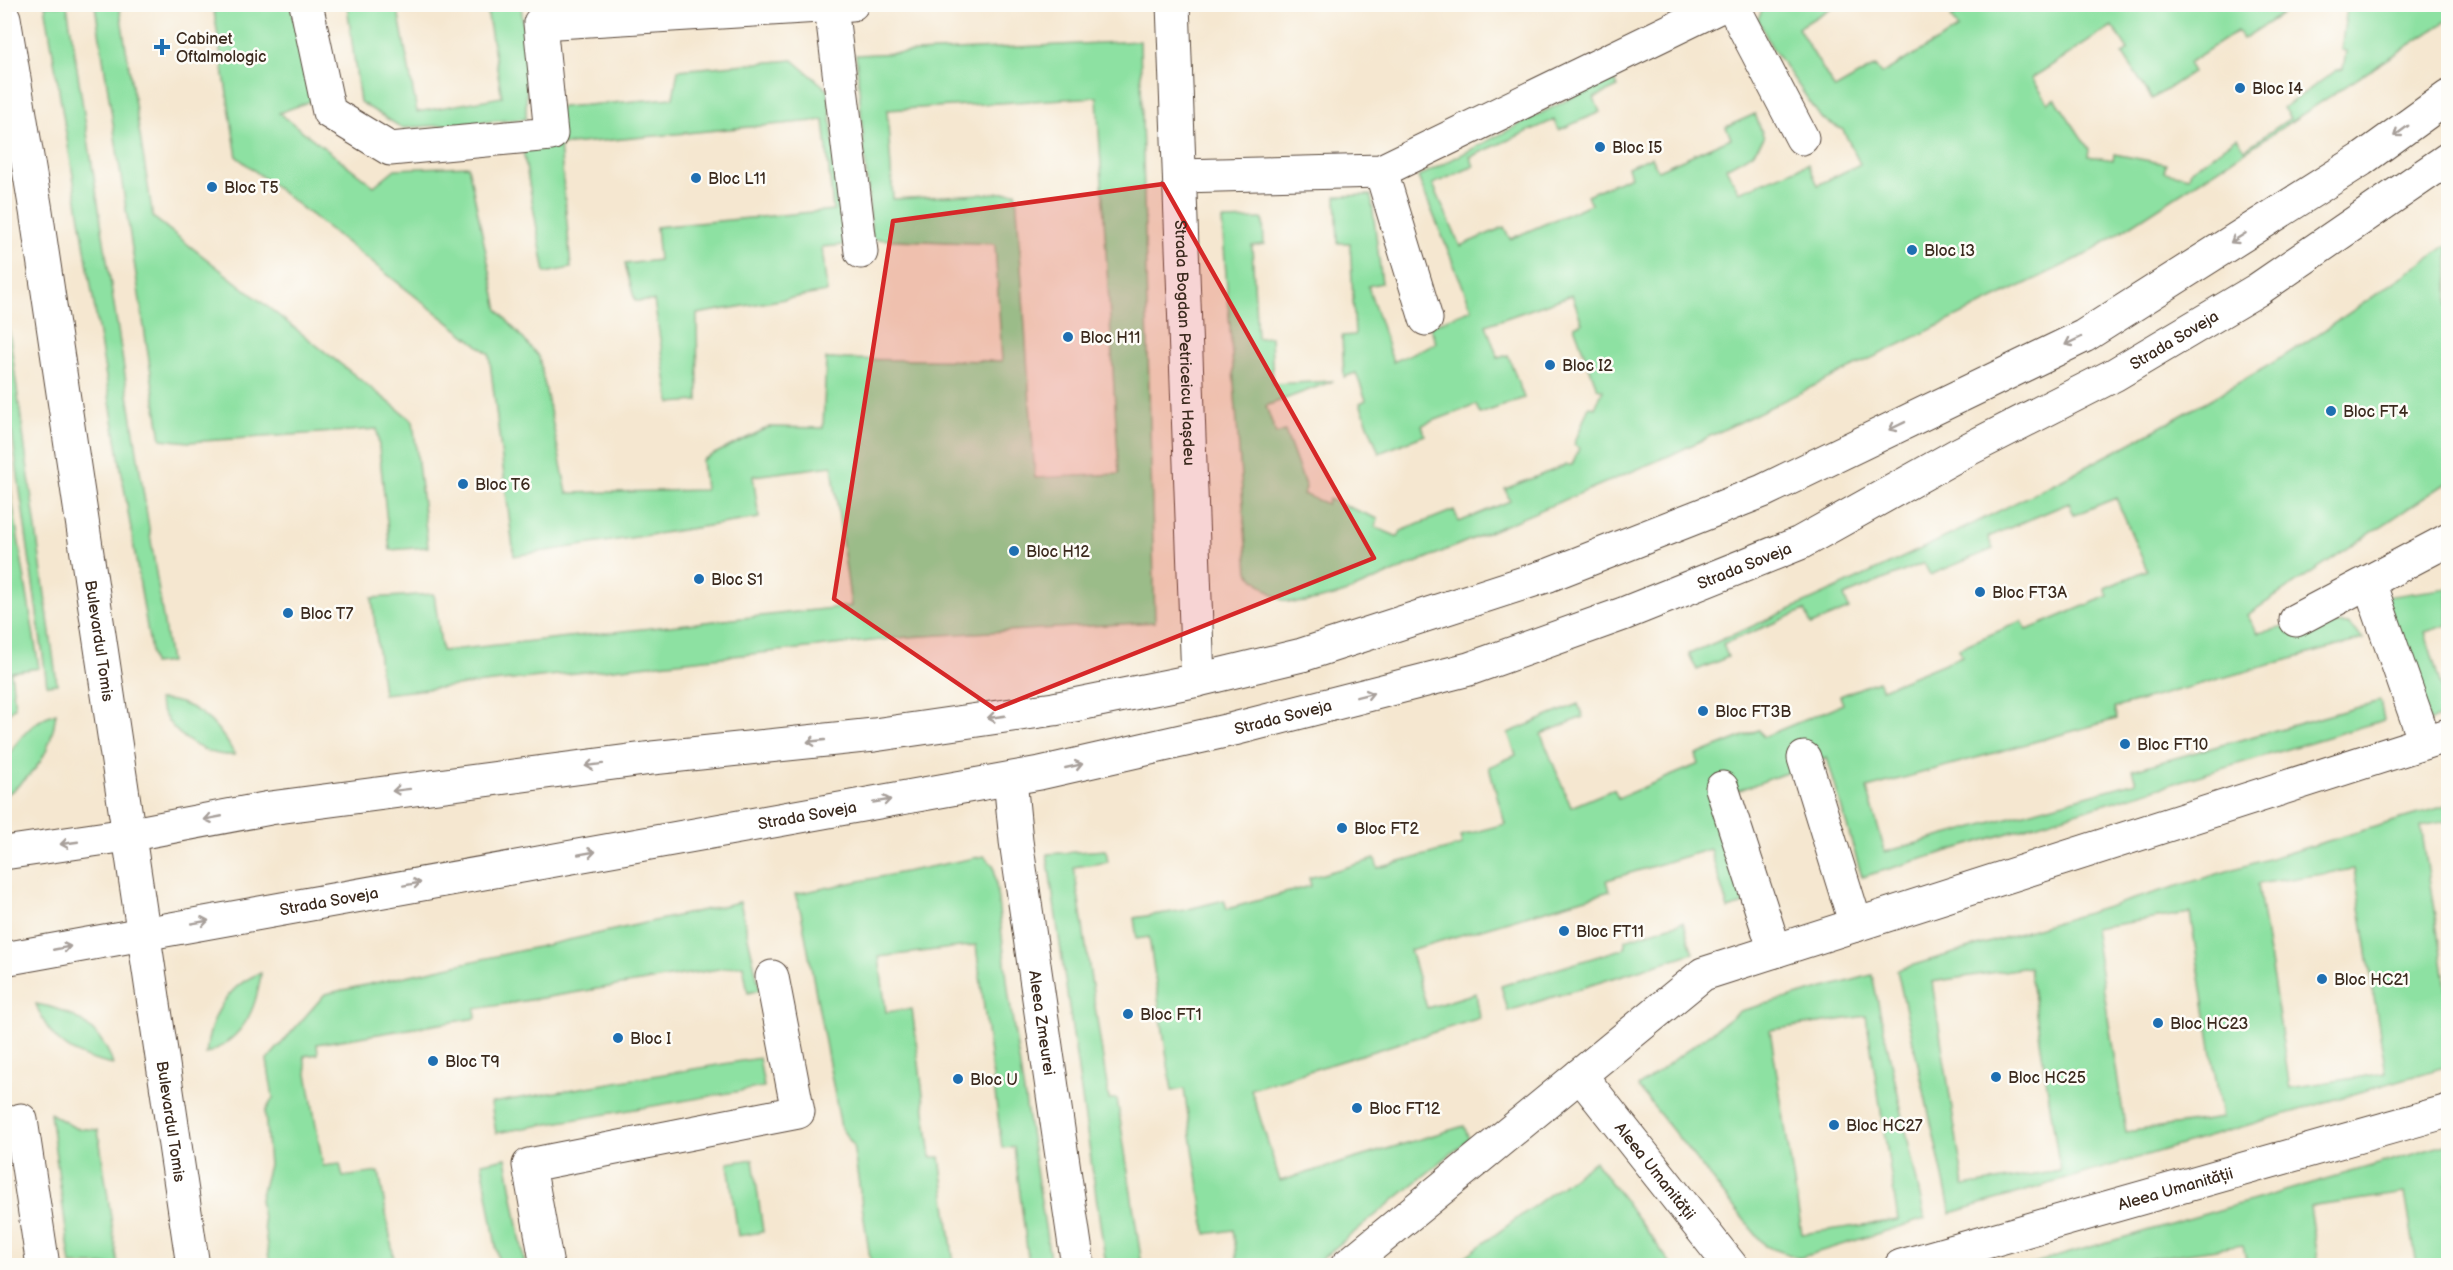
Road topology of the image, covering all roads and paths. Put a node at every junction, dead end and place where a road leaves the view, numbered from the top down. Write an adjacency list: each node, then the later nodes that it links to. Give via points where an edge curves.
1 (306, 4): 6 (main road, via 329,112 390,149 551,134)
2 (1173, 4): 12 (main road, Strada Bogdan Petriceicu Hașdeu)
3 (1725, 4): 11 (main road)
4 (1732, 4): 9 (main road)
5 (842, 5): 6 (main road); 13 (main road)
6 (539, 14)
7 (4, 18): 23 (main road, Bulevardul Tomis, via 38,223)
8 (2448, 97): 18 (main road, one-way to 18, via 2361,160 2084,336 1763,491 1550,575 1302,655)
9 (1802, 138)
10 (2448, 159): 21 (main road, Strada Soveja, one-way to 10, via 1234,729 1469,669 1623,614 1800,543 1959,454 2114,375 2257,290)
11 (1381, 171): 12 (main road); 14 (main road)
12 (1180, 176): 18 (main road, Strada Bogdan Petriceicu Hașdeu)
13 (861, 252)
14 (1426, 319)
15 (2448, 540): 16 (main road)
16 (2369, 582): 17 (main road); 19 (main road)
17 (2296, 620)
18 (1198, 680): 23 (main road, one-way to 23, via 1020,714 270,808)
19 (2437, 738): 25 (main road)
20 (1804, 758): 25 (main road)
21 (1010, 779): 26 (main road, Strada Soveja, one-way to 21); 36 (main road, Aleea Zmeurei)
22 (1722, 788): 27 (main road)
23 (127, 835): 24 (main road, one-way to 24); 26 (main road, Bulevardul Tomis)
24 (4, 853)
25 (1856, 925): 27 (main road)
26 (142, 933): 28 (main road, Strada Soveja, one-way to 26); 34 (main road, Bulevardul Tomis)
27 (1774, 951): 30 (main road, via 1703,974)
28 (4, 959)
29 (772, 977): 35 (main road, via 798,1112 529,1165)
30 (1580, 1075): 37 (main road); 38 (main road, Aleea Umanității)
31 (2448, 1111): 39 (main road, Aleea Umanității)
32 (21, 1120): 33 (main road)
33 (43, 1266)
34 (192, 1266)
35 (547, 1266)
36 (1078, 1266)
37 (1347, 1266)
38 (1731, 1266)
39 (1901, 1266)

